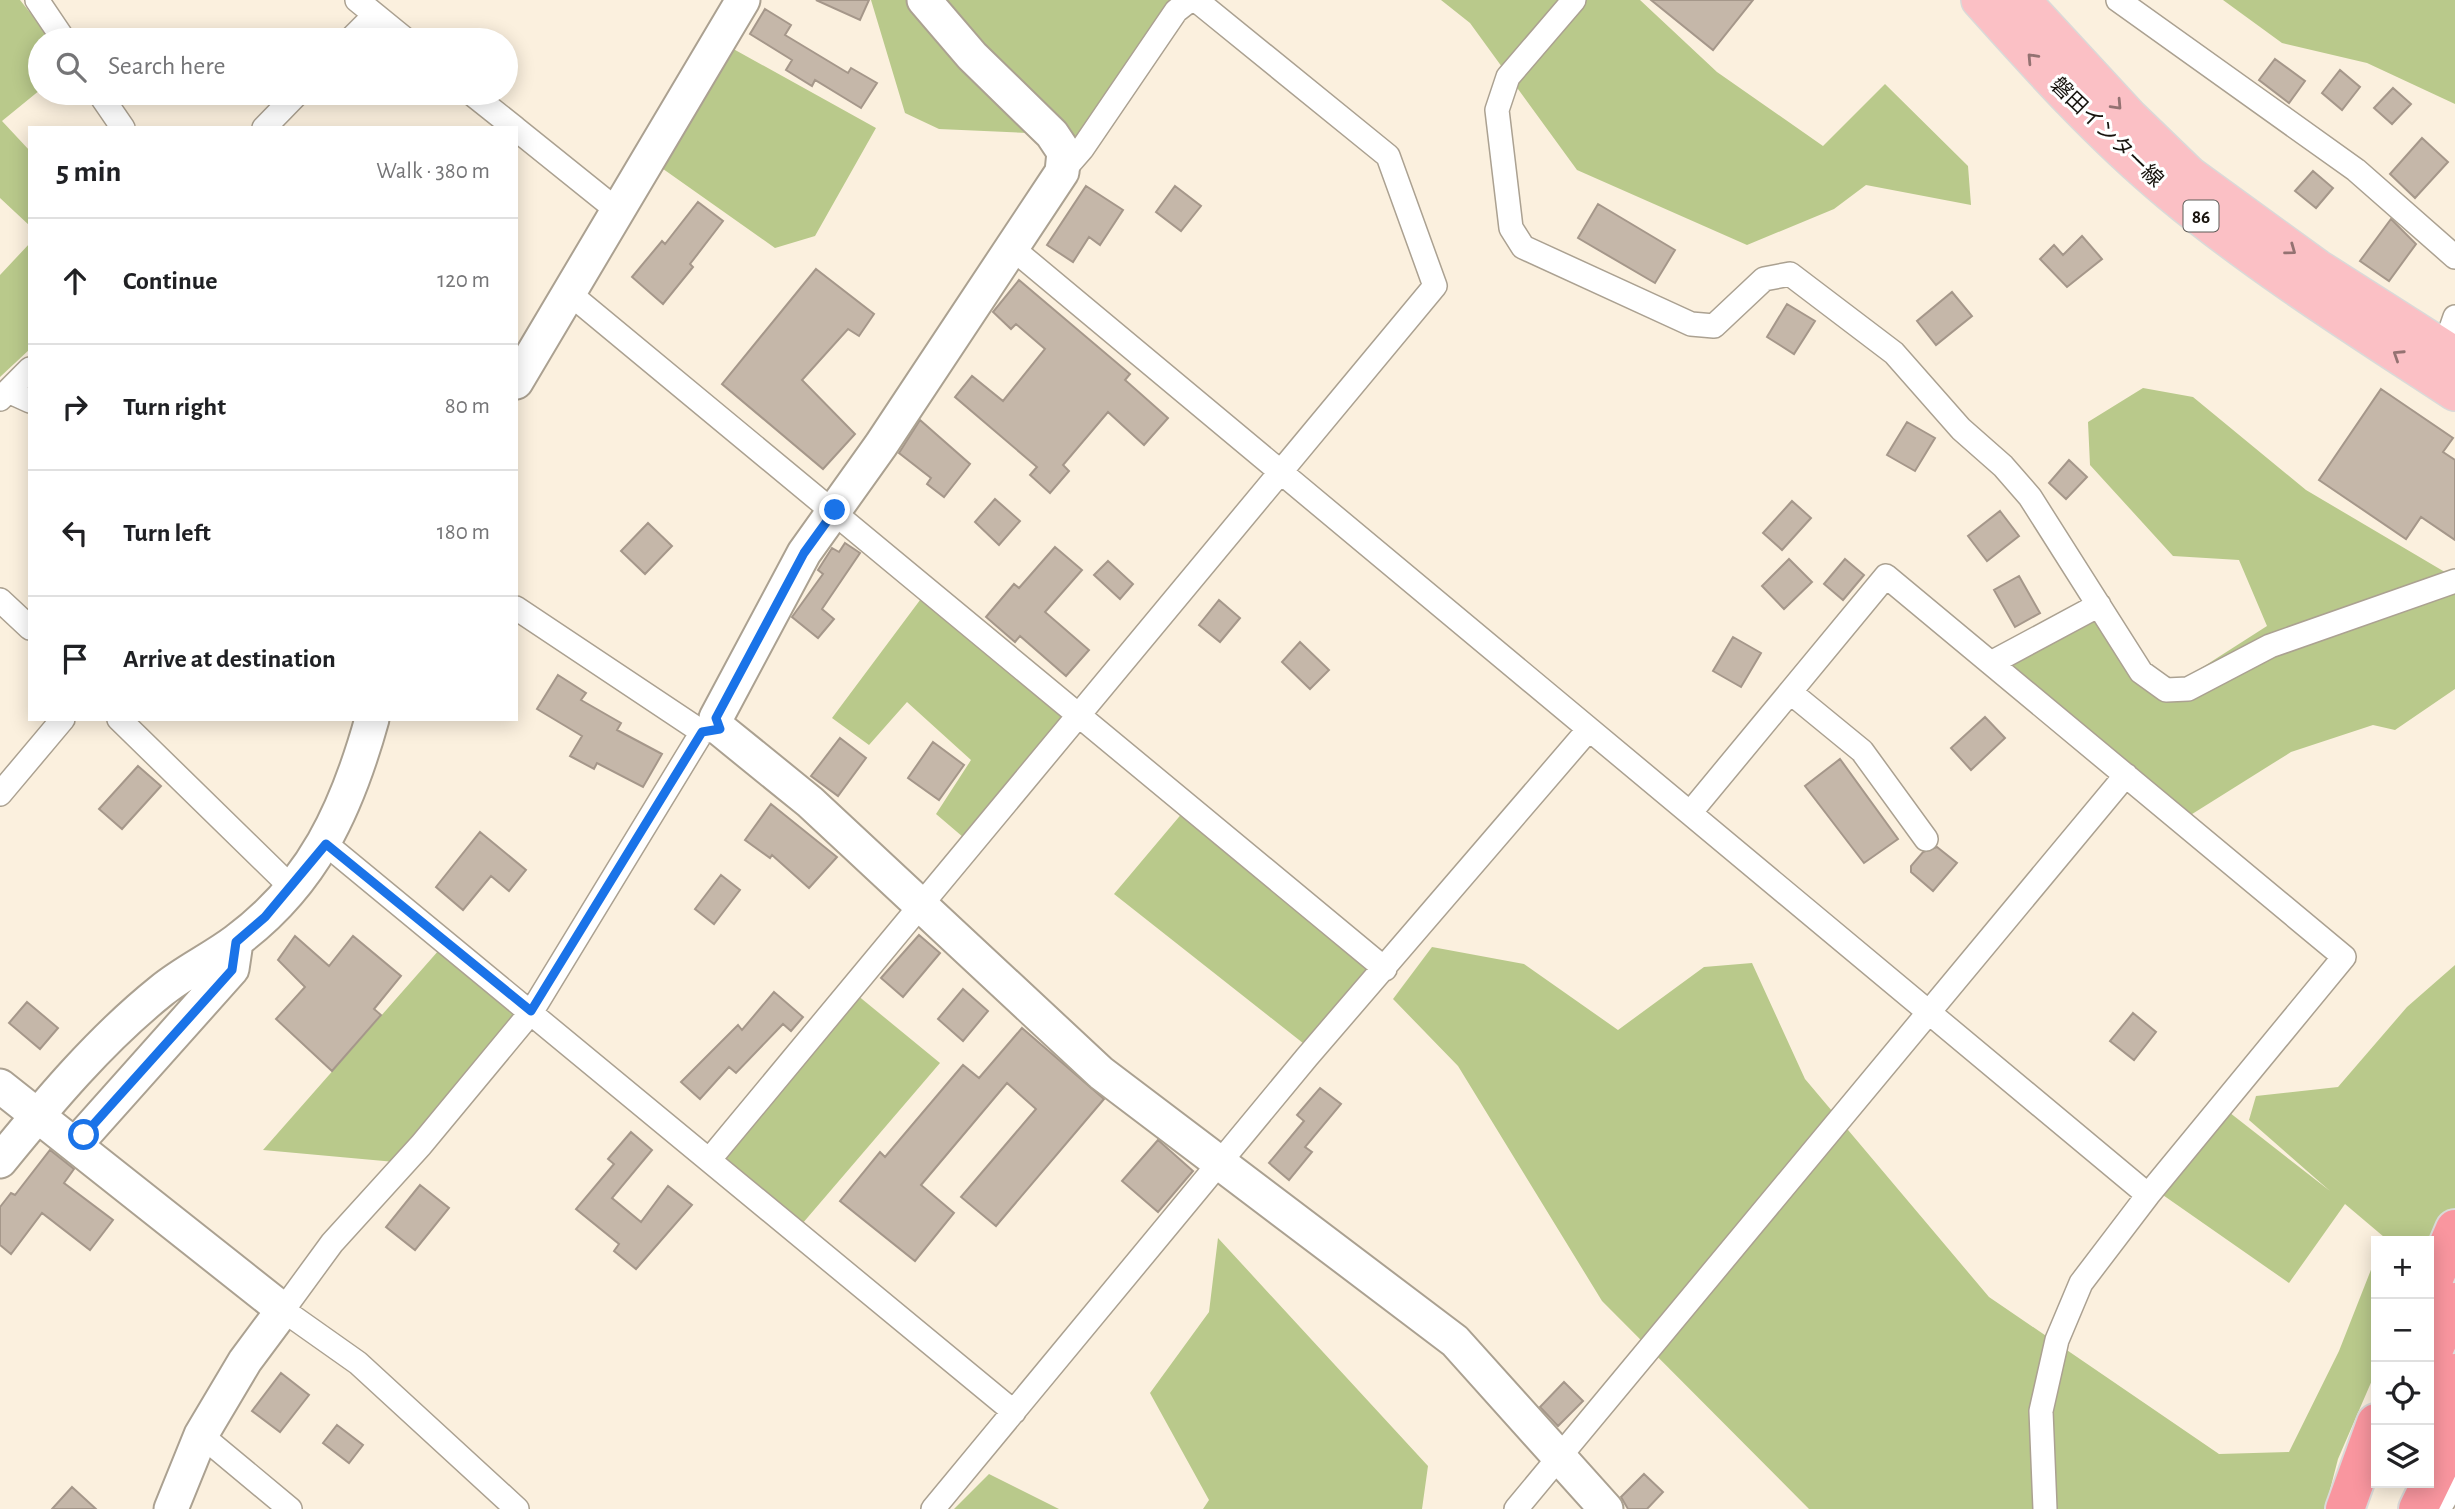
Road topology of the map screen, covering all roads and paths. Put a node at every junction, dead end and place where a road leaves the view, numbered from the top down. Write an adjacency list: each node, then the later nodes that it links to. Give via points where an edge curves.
1 (37, 0): 10 (street)
2 (743, 0): 21 (street)
3 (924, 0): 20 (street, via 972,56 1052,134 1064,152)
4 (1193, 0): 20 (street, via 1176,11); 31 (street, via 1388,156 1435,286)
5 (1574, 0): 35 (street, via 1508,76 1497,110 1511,228 1522,247 1691,324 1714,326 1764,279 1790,274 1895,354 1961,429 2003,466 2030,497)
6 (1980, 0): 28 (main road, 磐田インター線 / 86, one-way to 6, via 2298,289 2172,194 2110,139)
7 (2021, 0): 25 (main road, 磐田インター線 / 86, one-way to 25, via 2189,175 2316,268)
8 (2118, 0): 23 (street, via 2356,170)
9 (366, 7): 11 (street); 12 (street)
10 (56, 28)
11 (356, 28)
12 (391, 28)
13 (107, 105): 16 (street)
14 (286, 105): 17 (street)
15 (486, 105): 18 (street)
16 (122, 126)
17 (266, 126)
18 (513, 126)
19 (518, 130): 21 (street)
20 (1062, 172): 22 (street)
21 (618, 211): 24 (street)
22 (1012, 248): 31 (street); 32 (street)
23 (2455, 257)
24 (569, 292): 27 (street); 32 (street)
25 (2451, 341)
26 (28, 371): 29 (street)
27 (518, 379)
28 (2455, 392)
29 (4, 395): 30 (street)
30 (28, 401)
31 (1281, 472): 40 (street); 44 (street)
32 (835, 510): 40 (street); 45 (street, via 804,553)
33 (2455, 582): 35 (street, via 2270,646 2188,689 2166,690 2141,672)
34 (0, 600): 37 (street)
35 (2099, 605): 38 (street)
36 (518, 609): 45 (street)
37 (28, 626)
38 (1991, 663): 39 (street, via 1886,576); 46 (street)
39 (1790, 692): 48 (street); 49 (street, via 1862,751)
40 (1079, 713): 52 (street); 54 (street)
41 (61, 721): 47 (street)
42 (121, 721): 51 (street)
43 (371, 721): 50 (street, via 345,803)
44 (1589, 729): 48 (street); 54 (street)
45 (711, 731): 52 (street, via 810,802); 55 (street)
46 (2126, 775): 56 (street); 63 (street, via 2344,957)
47 (0, 794)
48 (1689, 813): 56 (street)
49 (1926, 839)
50 (326, 844): 51 (street); 55 (street)
51 (292, 888): 53 (street)
52 (919, 904): 60 (street); 62 (street, via 1101,1073)
53 (236, 942): 58 (street, via 153,998); 59 (street, via 232,970)
54 (1385, 969): 62 (street)
55 (531, 1011): 60 (street); 67 (street, via 421,1145 332,1243)
56 (1930, 1013): 63 (street); 75 (street)
57 (0, 1086): 58 (street)
58 (37, 1115): 59 (street); 61 (street)
59 (75, 1145): 67 (street)
60 (710, 1159): 70 (street)
61 (0, 1161)
62 (1220, 1166): 70 (street); 75 (street, via 1455,1341)
63 (2148, 1195): 85 (street, via 2081,1283 2057,1340 2041,1411)
64 (2455, 1228): 65 (highway)
65 (2434, 1278)
66 (2455, 1302): 68 (highway)
67 (283, 1311): 74 (street); 81 (street, via 358,1363)
68 (2434, 1349)
69 (2455, 1373): 72 (highway)
70 (1014, 1412): 82 (street)
71 (2375, 1425): 86 (highway)
72 (2433, 1425)
73 (2455, 1433): 89 (highway)
74 (201, 1435): 79 (street); 80 (street)
75 (1560, 1457): 83 (street); 84 (street)
76 (2455, 1481): 90 (street)
77 (2371, 1487): 87 (highway)
78 (2407, 1488): 88 (highway)
79 (170, 1509)
80 (290, 1509)
81 (517, 1509)
82 (933, 1509)
83 (1516, 1509)
84 (1606, 1509)
85 (2045, 1509)
86 (2345, 1509)
87 (2361, 1509)
88 (2398, 1509)
89 (2418, 1509)
90 (2439, 1509)

